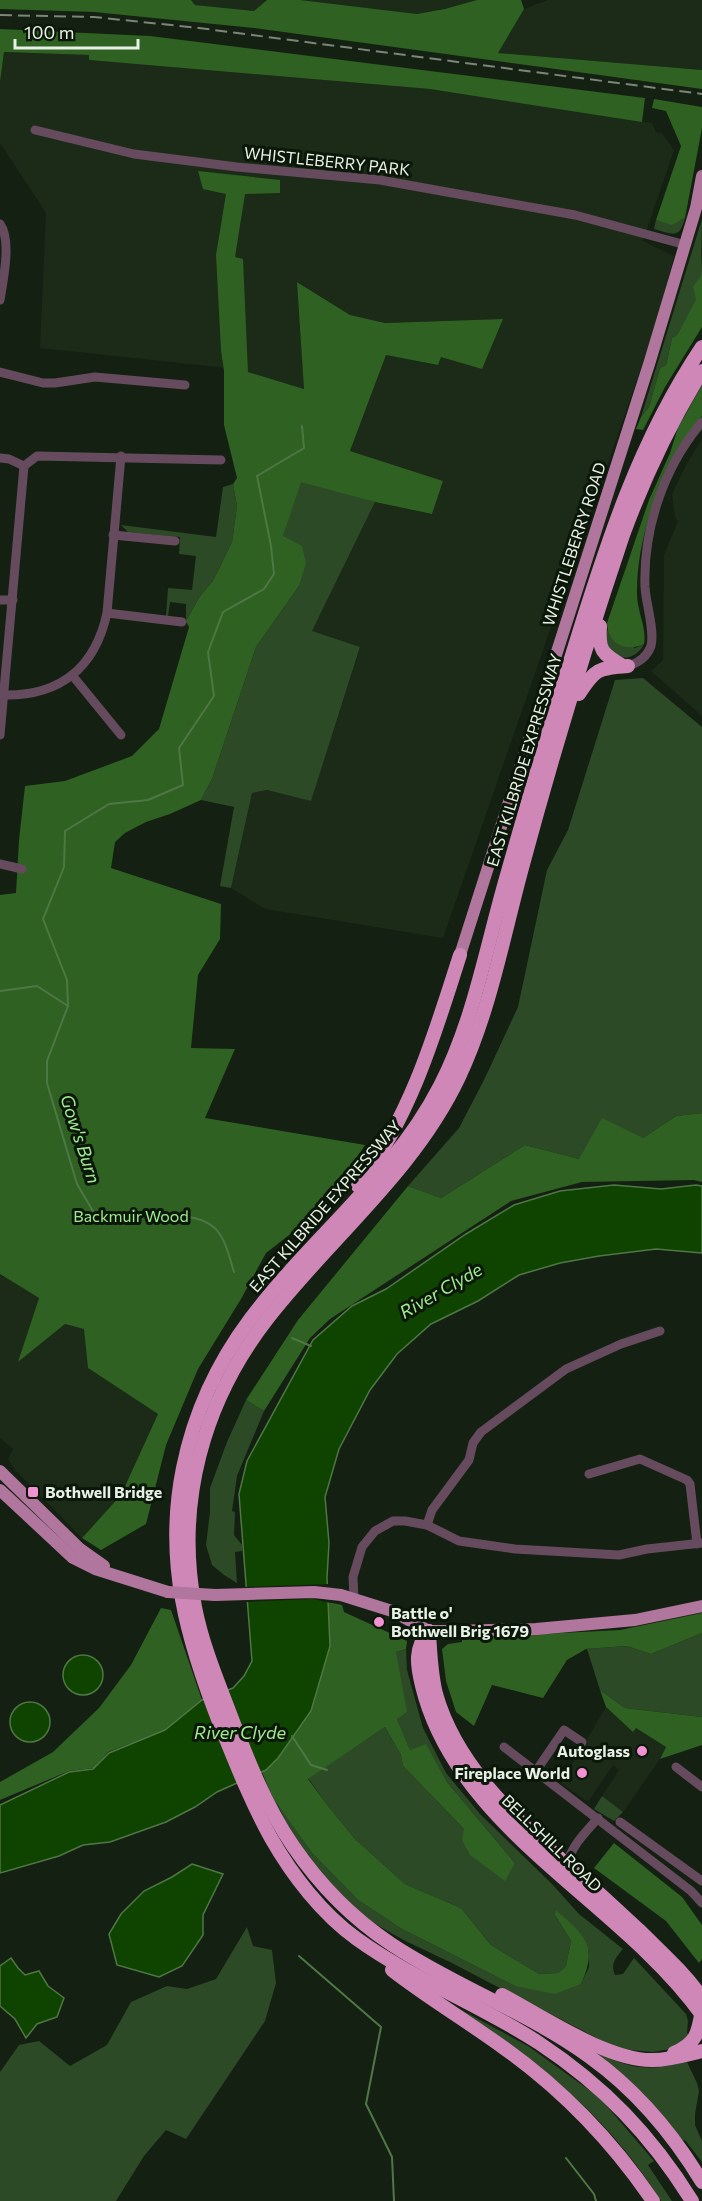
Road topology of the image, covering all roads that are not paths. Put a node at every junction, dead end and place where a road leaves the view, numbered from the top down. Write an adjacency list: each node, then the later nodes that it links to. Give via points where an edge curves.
1 (35, 130): 4 (street, WHISTLEBERRY PARK, via 134,154 370,178 575,215)
2 (702, 179): 4 (main road, WHISTLEBERRY ROAD)
3 (0, 224): 5 (street, via 5,238 5,265)
4 (686, 245): 30 (main road, WHISTLEBERRY ROAD)
5 (0, 300)
6 (702, 347): 31 (highway, EAST KILBRIDE EXPRESSWAY, via 644,449 606,546 459,1044 431,1103 405,1142)
7 (702, 371): 19 (highway, EAST KILBRIDE EXPRESSWAY, via 638,495)
8 (0, 372): 9 (street, via 43,383 95,377)
9 (185, 385)
10 (702, 422): 22 (street, via 677,458 651,528 646,570 651,644 644,657)
11 (121, 456): 13 (street); 14 (street, via 38,456); 15 (street)
12 (0, 458): 14 (street)
13 (221, 460)
14 (24, 466): 18 (street)
15 (113, 535): 16 (street); 20 (street)
16 (175, 541)
17 (0, 600): 18 (street)
18 (13, 600): 24 (street)
19 (599, 611): 22 (highway, via 602,650); 25 (highway, EAST KILBRIDE EXPRESSWAY)
20 (107, 613): 21 (street); 23 (street, via 93,652)
21 (183, 622)
22 (625, 666): 25 (highway, via 596,671)
23 (72, 675): 24 (street, via 37,693); 27 (street)
24 (4, 695): 26 (street)
25 (571, 701): 42 (highway, EAST KILBRIDE EXPRESSWAY, via 487,1001 460,1075 411,1155 251,1340 226,1380 209,1420 193,1479 189,1544)
26 (0, 735)
27 (121, 735)
28 (0, 864): 29 (street)
29 (22, 869)
30 (460, 955): 31 (highway, via 405,1110 362,1180)
31 (314, 1246): 42 (highway, EAST KILBRIDE EXPRESSWAY, via 258,1310 227,1353 205,1397 186,1452 179,1491 176,1556 189,1636)
32 (660, 1331): 36 (street, via 620,1340 566,1369 481,1432 473,1443 470,1460 432,1510)
33 (0, 1471): 38 (main road, via 80,1549)
34 (589, 1474): 37 (street, via 640,1459 687,1480 692,1489)
35 (0, 1490): 38 (main road, via 72,1558)
36 (427, 1525): 37 (street, via 459,1541 514,1549 619,1555); 39 (street, via 393,1521 375,1531 362,1547 353,1576)
37 (699, 1544)
38 (120, 1576): 39 (main road, bridge, via 168,1592 314,1592)
39 (354, 1598): 41 (main road, via 392,1611)
40 (702, 1606): 41 (main road, via 634,1620 536,1629)
41 (429, 1631): 51 (highway, BELLSHILL ROAD, via 437,1696 459,1748 486,1786); 57 (highway, BELLSHILL ROAD, via 418,1647 421,1682 451,1757 501,1819 642,1948)
42 (206, 1668): 48 (highway, EAST KILBRIDE EXPRESSWAY)
43 (582, 1742): 46 (street, via 564,1731)
44 (504, 1747): 46 (street)
45 (676, 1767): 47 (street)
46 (536, 1771): 49 (street)
47 (702, 1787)
48 (261, 1805): 54 (highway, EAST KILBRIDE EXPRESSWAY, via 272,1840 292,1870); 55 (highway, EAST KILBRIDE EXPRESSWAY, via 324,1886 355,1917)
49 (598, 1818): 51 (street, BELLSHILL ROAD, via 579,1839); 53 (street)
50 (620, 1822): 52 (street)
51 (567, 1864): 56 (highway, BELLSHILL ROAD, via 651,1942)
52 (702, 1881)
53 (702, 1903)
54 (354, 1937): 61 (highway, via 407,1982 499,2044 563,2095 609,2142); 62 (highway, EAST KILBRIDE EXPRESSWAY, via 408,1972 536,2041 593,2081 646,2135)
55 (391, 1944): 59 (highway, via 431,1959 603,2049 638,2059); 60 (highway, via 588,2056 658,2120)
56 (702, 1998)
57 (702, 2013): 59 (highway, via 698,2033 688,2047)
58 (702, 2051): 59 (highway)
59 (662, 2060)
60 (702, 2182)
61 (653, 2201)
62 (692, 2201)

